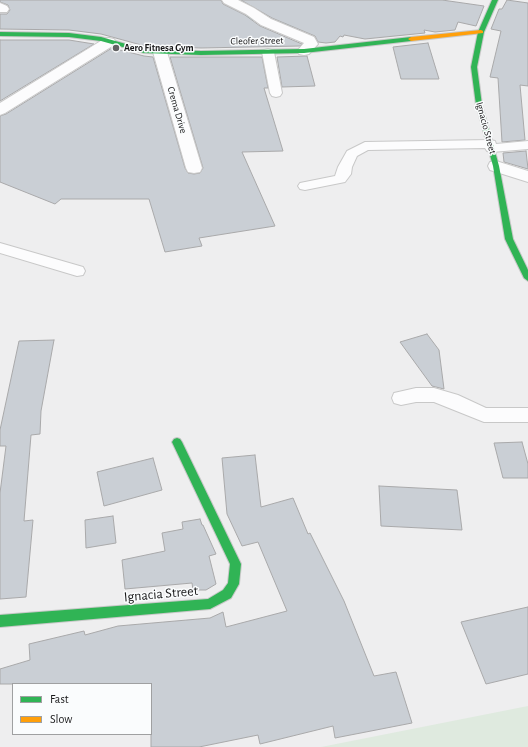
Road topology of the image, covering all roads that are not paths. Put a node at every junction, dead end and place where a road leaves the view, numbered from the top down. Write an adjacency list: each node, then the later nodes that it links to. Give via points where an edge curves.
1 (228, 0): 6 (street, via 266,22 309,40 311,44)
2 (495, 0): 3 (street)
3 (481, 32): 6 (street, Cleofer Street); 12 (street, Ignacio Street, via 474,67 479,105)
4 (0, 34): 5 (street, Cleofer Street, via 69,35)
5 (109, 42): 7 (street, Cleofer Street); 10 (street)
6 (304, 51): 8 (street, Cleofer Street)
7 (160, 52): 8 (street, Cleofer Street); 14 (street, Crema Drive)
8 (268, 52): 9 (lane)
9 (276, 93)
10 (0, 110)
11 (528, 145): 12 (lane)
12 (491, 146): 13 (street, Ignacio Street); 16 (lane, via 365,146 352,154 340,179)
13 (496, 166): 15 (street, Ignacio Street); 19 (street, via 509,238)
14 (194, 168)
15 (528, 177)
16 (305, 186)
17 (0, 248): 18 (lane)
18 (77, 271)
19 (528, 278)
20 (401, 398): 21 (lane, via 434,395 484,415)
21 (528, 415)
22 (177, 442): 23 (street, Ignacia Street, via 236,564 233,584 227,594 210,604)
23 (0, 622)

